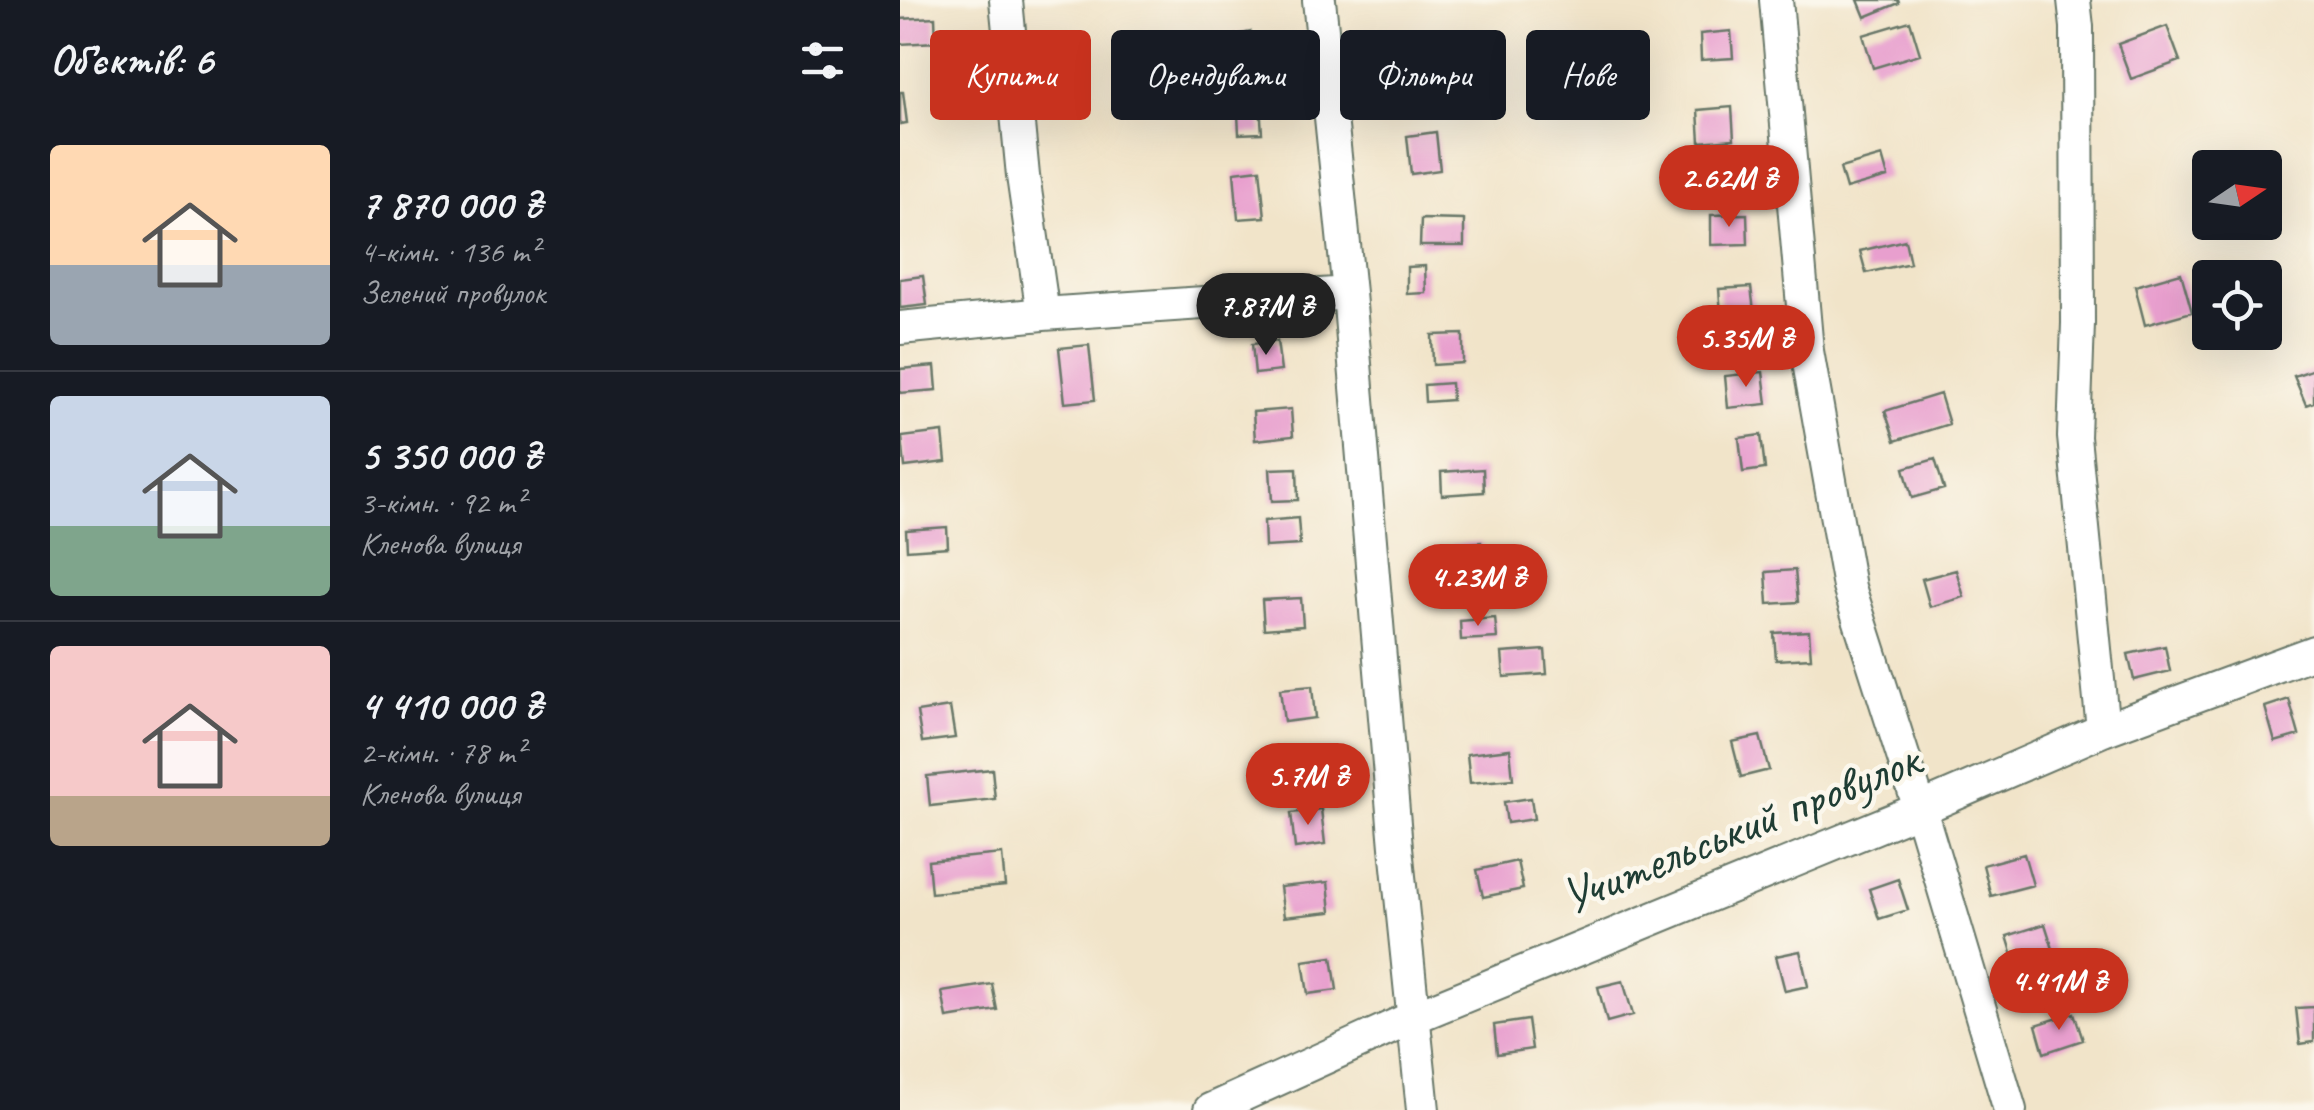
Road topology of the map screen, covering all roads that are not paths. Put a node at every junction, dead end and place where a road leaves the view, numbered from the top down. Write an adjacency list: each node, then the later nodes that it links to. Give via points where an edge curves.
1 (1006, 0): 6 (street)
2 (1318, 0): 5 (street)
3 (1776, 0): 10 (street, via 1807,351 1850,588)
4 (2074, 0): 9 (street, via 2074,437)
5 (1348, 293): 6 (street); 11 (street)
6 (1043, 314): 7 (street)
7 (900, 328)
8 (2314, 652): 9 (street, Учительський провулок)
9 (2103, 730): 10 (street, Учительський провулок)
10 (1920, 809): 11 (street, Учительський провулок); 14 (street)
11 (1414, 1017): 12 (street, Учительський провулок); 13 (street)
12 (1210, 1110)
13 (1423, 1110)
14 (2010, 1110)

